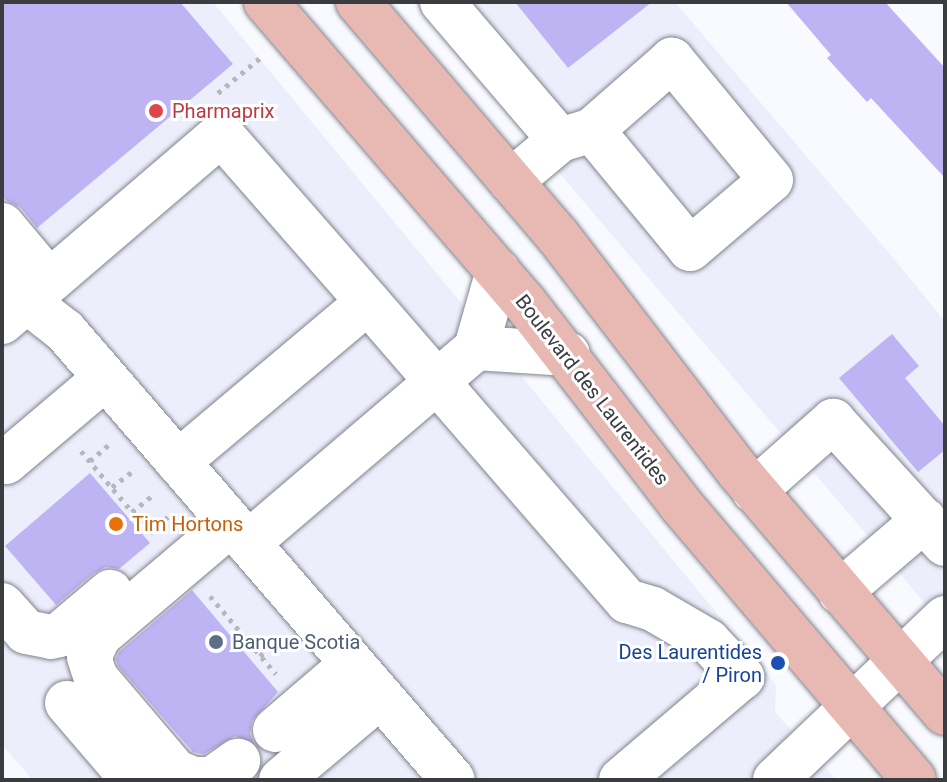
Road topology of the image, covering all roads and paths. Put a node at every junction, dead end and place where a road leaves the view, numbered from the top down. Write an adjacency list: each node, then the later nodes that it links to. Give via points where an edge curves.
1 (266, 2): 6 (main road, Boulevard des Laurentides)
2 (358, 2): 4 (main road)
3 (442, 2): 4 (street, via 576,135)
4 (511, 181): 18 (main road)
5 (2, 225): 7 (street)
6 (498, 271): 9 (street); 10 (main road, Boulevard des Laurentides)
7 (20, 296): 8 (street, via 221,134); 11 (street, via 65,331)
8 (368, 302): 12 (street); 17 (street)
9 (476, 348): 10 (street); 12 (street)
10 (568, 354): 31 (main road, Boulevard des Laurentides, via 681,505)
11 (105, 378): 15 (street, via 6,462); 17 (street)
12 (437, 382): 19 (street); 38 (street, via 627,601 653,609 708,641 742,677)
13 (120, 435): 16 (path)
14 (80, 450): 16 (path)
15 (2, 457)
16 (90, 461): 19 (path, via 150,533)
17 (178, 462): 19 (street)
18 (754, 491): 20 (street, via 833,421); 22 (main road)
19 (218, 519): 23 (street, via 59,635 34,636); 28 (street); 34 (street, via 99,636 89,657 96,678 176,772 212,779)
20 (934, 532): 22 (street)
21 (203, 588): 25 (path)
22 (840, 592): 27 (main road)
23 (2, 605)
24 (945, 618): 27 (street)
25 (233, 623): 26 (path); 29 (path)
26 (225, 629)
27 (900, 661): 31 (street); 32 (main road)
28 (366, 680): 33 (street); 36 (street); 37 (street)
29 (286, 685)
30 (67, 703): 35 (street)
31 (852, 707): 39 (street); 40 (main road, Boulevard des Laurentides)
32 (945, 713)
33 (275, 730)
34 (238, 761)
35 (133, 780)
36 (281, 780)
37 (453, 780)
38 (621, 780)
39 (775, 780)
40 (914, 780)

